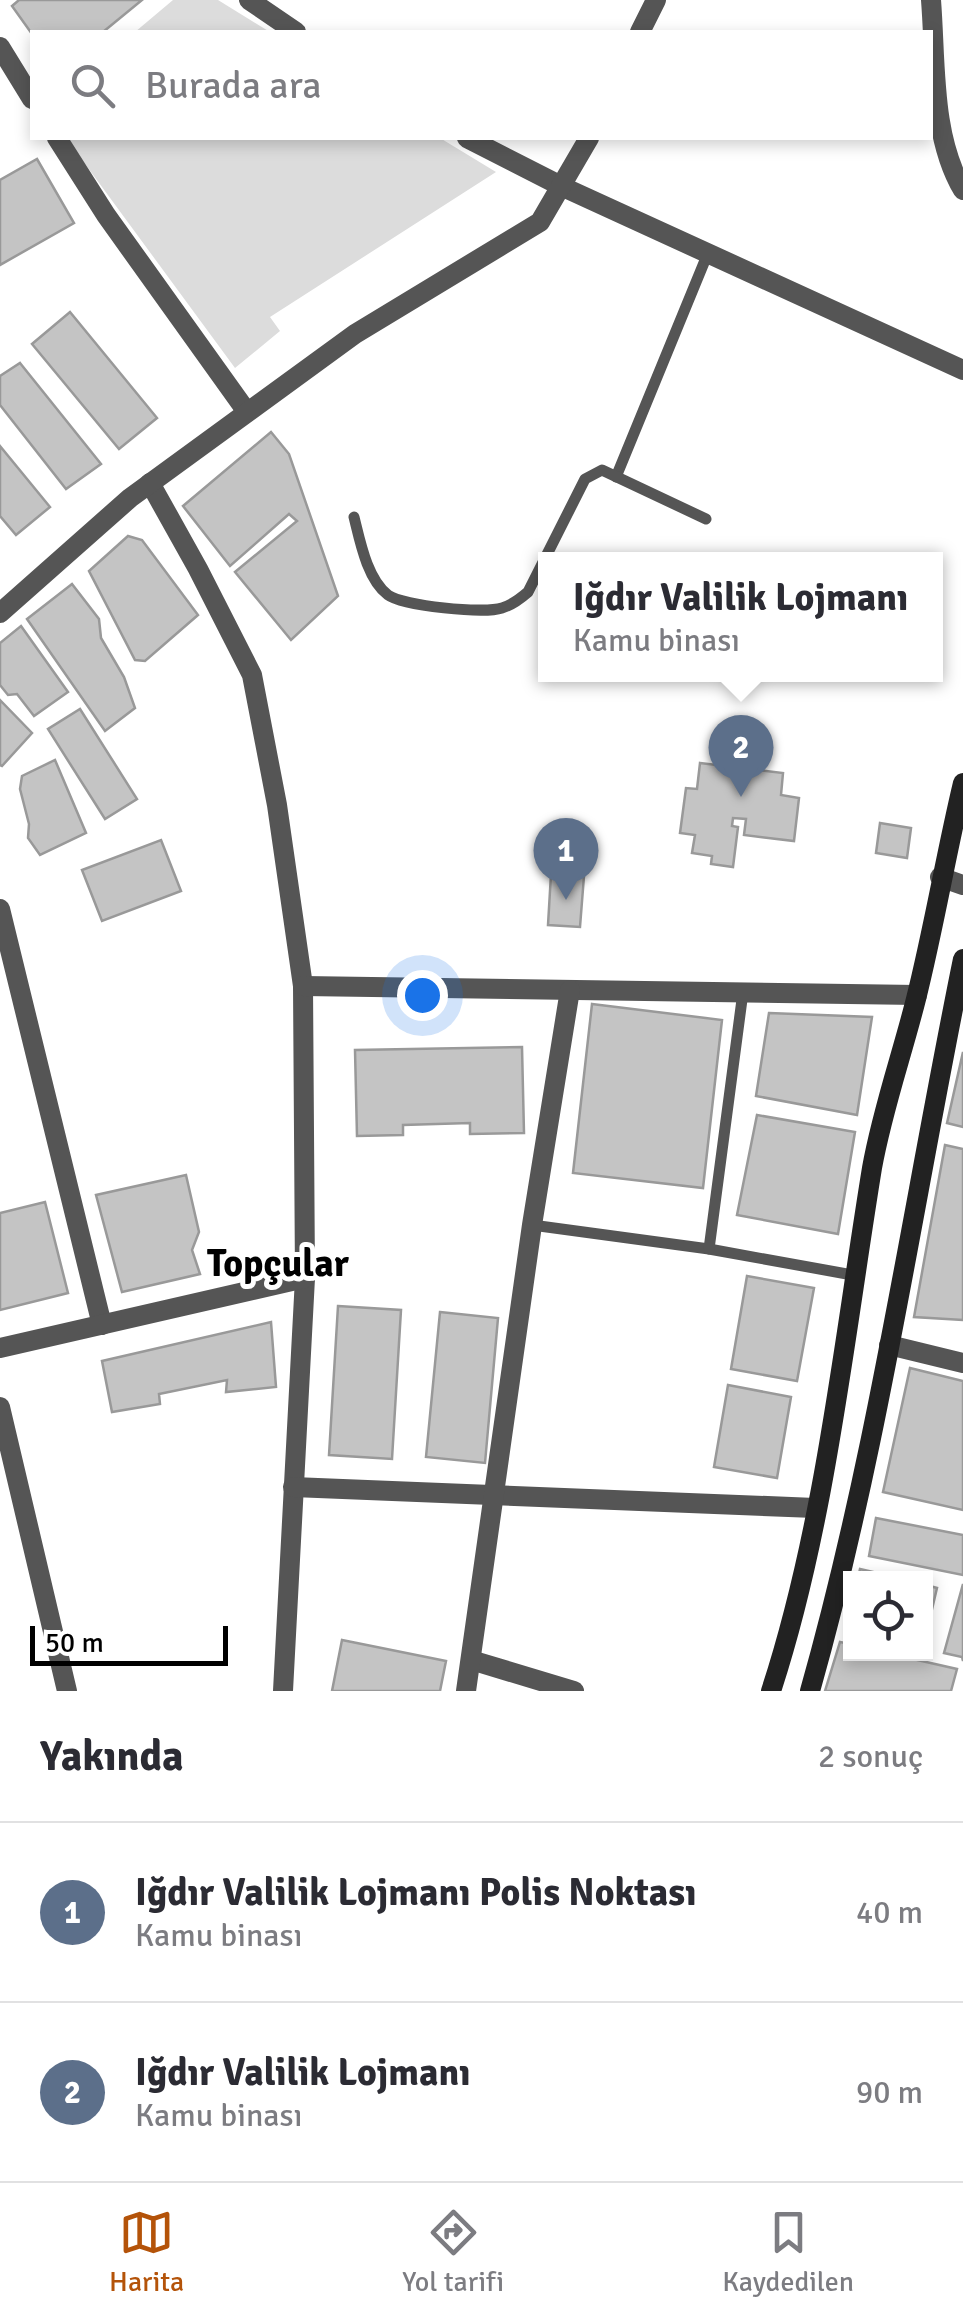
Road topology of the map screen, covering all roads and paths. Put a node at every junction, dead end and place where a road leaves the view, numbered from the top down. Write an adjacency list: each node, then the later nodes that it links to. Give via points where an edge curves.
1 (249, 0): 4 (street)
2 (656, 0): 5 (street)
3 (931, 0): 12 (street, via 948,165)
4 (293, 30)
5 (641, 30)
6 (0, 47): 7 (street)
7 (30, 96)
8 (58, 140): 15 (street)
9 (472, 140): 11 (street)
10 (588, 140): 11 (street)
11 (563, 187): 13 (street); 15 (street, via 540,222 355,334)
12 (963, 190)
13 (708, 253): 14 (street); 16 (lane)
14 (963, 370)
15 (247, 412): 17 (street)
16 (616, 476): 19 (lane); 20 (lane, via 602,470 586,480)
17 (150, 484): 22 (street); 28 (street, via 252,675)
18 (354, 517): 21 (lane, via 376,582 389,596 410,603 492,610 515,603)
19 (706, 519)
20 (549, 552)
21 (538, 573)
22 (0, 613)
23 (963, 783): 24 (street)
24 (940, 877): 25 (street); 31 (street)
25 (963, 885)
26 (0, 909): 36 (street)
27 (963, 959): 37 (street)
28 (303, 986): 29 (street); 35 (street)
29 (570, 990): 30 (street); 32 (street)
30 (743, 992): 31 (street); 33 (lane)
31 (917, 995): 34 (street, via 872,1164)
32 (532, 1225): 33 (lane); 42 (street)
33 (709, 1249): 34 (lane)
34 (858, 1276): 43 (street)
35 (305, 1278): 36 (street); 41 (street)
36 (102, 1325): 38 (street)
37 (889, 1345): 39 (street); 50 (street)
38 (0, 1348)
39 (963, 1363)
40 (0, 1406): 45 (street)
41 (293, 1487): 42 (street); 46 (street)
42 (494, 1496): 43 (street); 44 (street)
43 (815, 1508): 49 (street, via 791,1630)
44 (471, 1660): 47 (street); 48 (street)
45 (68, 1691)
46 (283, 1691)
47 (466, 1691)
48 (574, 1691)
49 (771, 1691)
50 (810, 1691)

